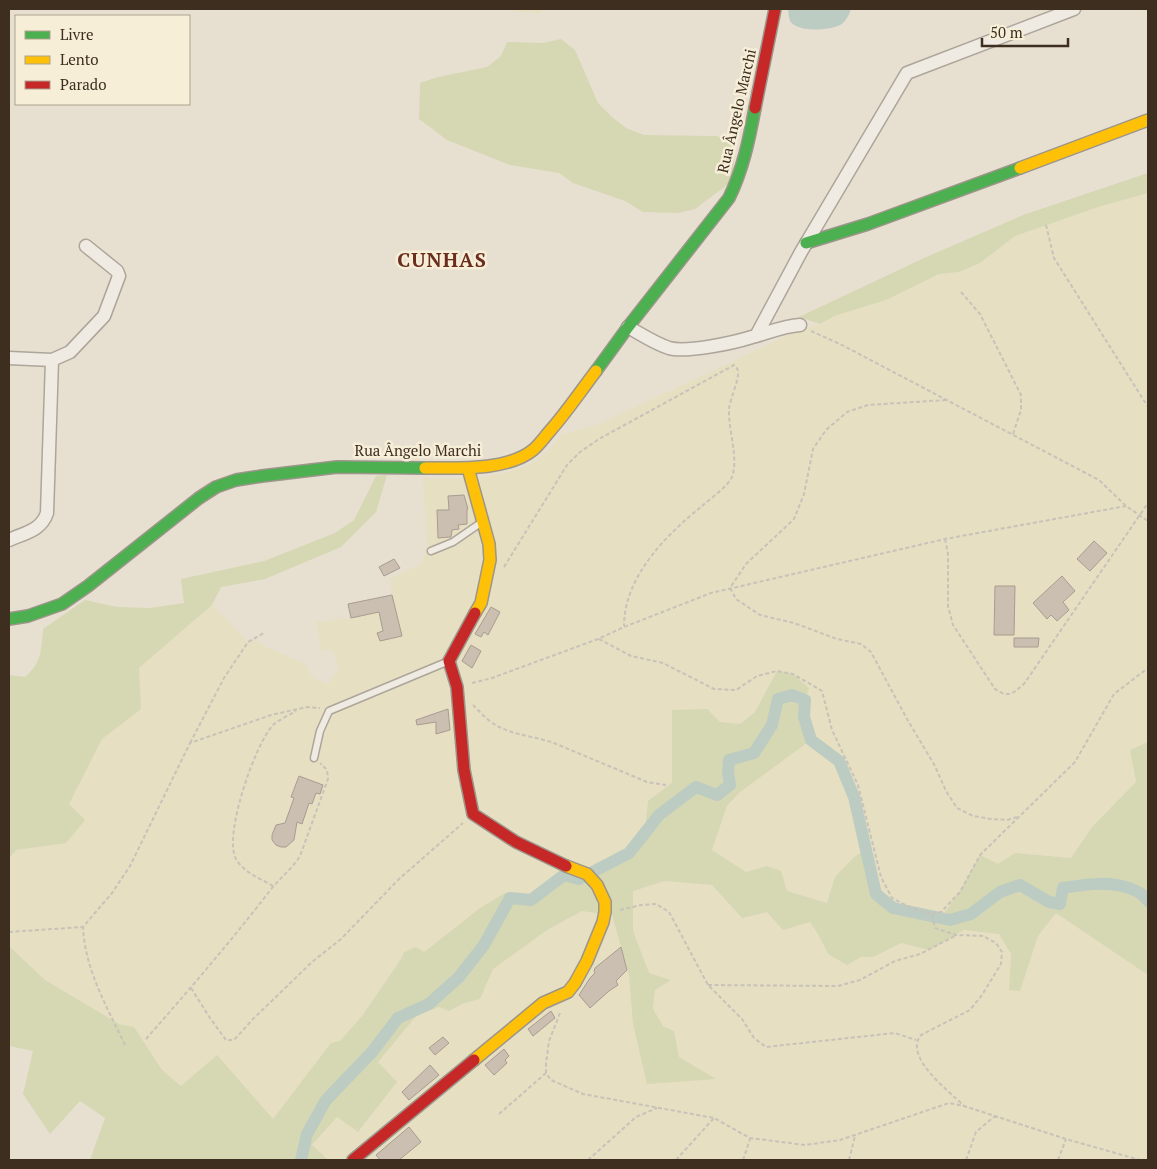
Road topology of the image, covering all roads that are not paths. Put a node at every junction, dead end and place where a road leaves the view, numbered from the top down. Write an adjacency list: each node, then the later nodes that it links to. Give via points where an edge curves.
1 (776, 9): 7 (street, Rua Ângelo Marchi, via 737,181 729,198)
2 (1074, 9): 4 (street, via 907,73)
3 (1148, 120): 4 (street, via 868,224)
4 (806, 243): 8 (street)
5 (86, 246): 10 (street, via 119,276 104,316 70,352)
6 (800, 325): 8 (street)
7 (628, 327): 8 (street, via 671,349 734,343); 11 (street, Rua Ângelo Marchi, via 562,417 533,450 498,464)
8 (756, 336)
9 (9, 358): 10 (street)
10 (52, 360): 13 (street, via 47,513 35,530)
11 (468, 468): 12 (street); 15 (street, Rua Ângelo Marchi, via 336,467 236,480 199,498 62,604 28,616)
12 (482, 522): 14 (lane, via 453,542); 16 (street, via 490,560 481,603)
13 (9, 540)
14 (431, 550)
15 (11, 616)
16 (449, 661): 17 (lane, via 329,711); 18 (street, via 457,686 464,770 473,814 529,849 586,874 602,896 606,914 568,992 544,1003)
17 (314, 758)
18 (353, 1160)

